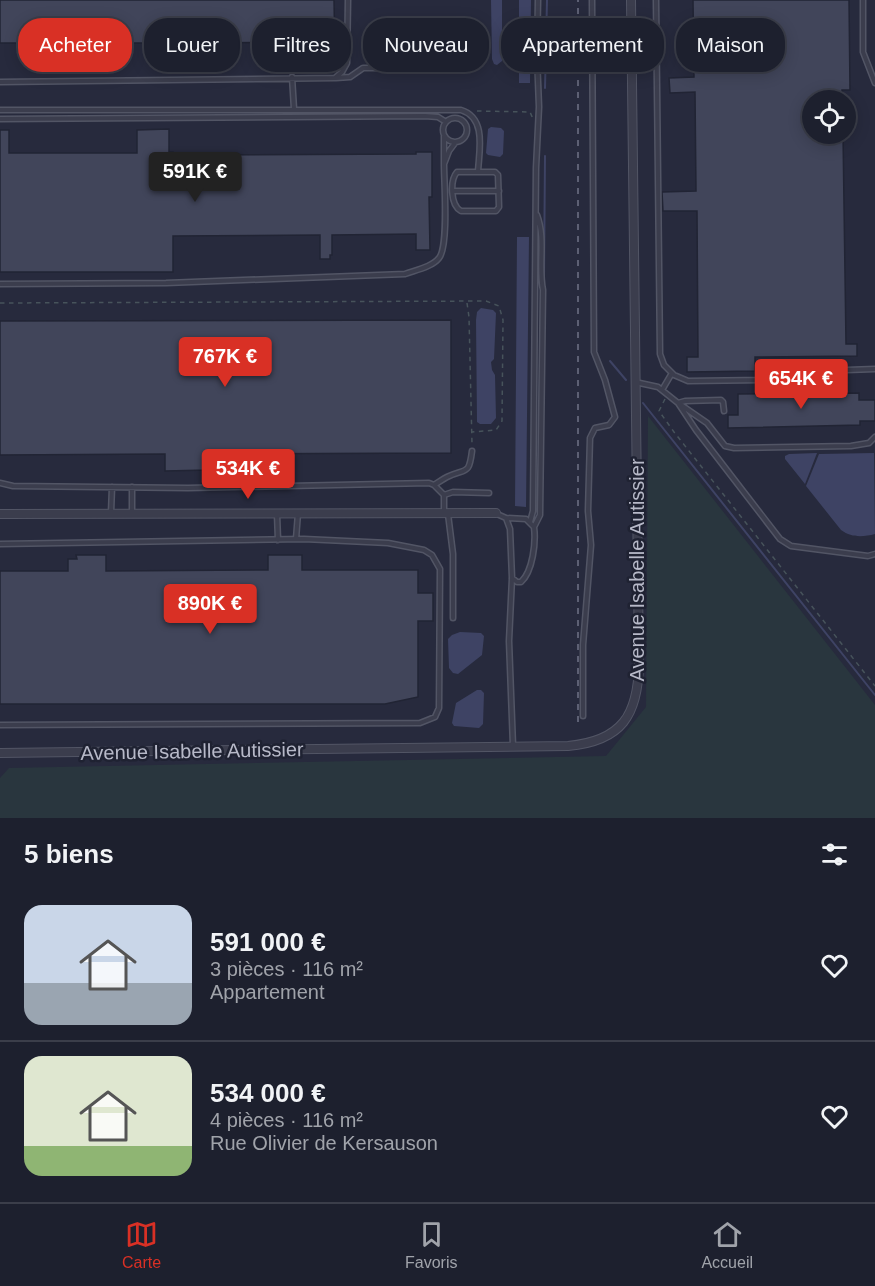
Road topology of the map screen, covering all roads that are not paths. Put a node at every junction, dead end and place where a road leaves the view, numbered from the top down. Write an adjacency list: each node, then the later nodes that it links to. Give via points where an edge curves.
1 (348, 0): 9 (lane, via 347,63)
2 (538, 0): 22 (lane)
3 (592, 0): 56 (lane, via 594,352 615,417 609,425 595,428 590,438 591,545 583,645)
4 (631, 0): 26 (street, Avenue Isabelle Autissier)
5 (656, 0): 25 (lane, via 660,354)
6 (862, 0): 11 (lane, via 863,52)
7 (363, 69): 9 (lane, via 350,77)
8 (292, 77): 9 (lane); 10 (lane); 12 (lane)
9 (335, 78)
10 (0, 81)
11 (875, 83)
12 (294, 109): 13 (lane); 19 (lane, via 467,111 478,123)
13 (0, 110)
14 (0, 119): 15 (lane, via 425,116)
15 (446, 122): 16 (lane); 17 (lane, via 459,118 468,129 462,141)
16 (444, 135): 17 (lane); 18 (lane)
17 (455, 143): 18 (lane)
18 (444, 164): 23 (lane, via 443,252 438,260 405,274 166,284)
19 (478, 172): 20 (lane, via 454,173); 21 (lane, via 495,172)
20 (453, 191): 21 (lane); 21 (lane, via 454,205 460,211 496,211)
21 (499, 191)
22 (536, 213): 48 (lane); 49 (lane, via 541,231 543,291 540,515)
23 (0, 284)
24 (875, 369): 25 (lane, via 819,371 762,380 688,381)
25 (672, 373): 27 (lane)
26 (635, 382): 27 (lane); 58 (street, Avenue Isabelle Autissier, via 639,664 635,703 620,726 587,744)
27 (662, 390): 28 (lane)
28 (678, 403): 29 (lane, via 721,400); 31 (lane, via 706,423 725,446 734,448); 53 (lane, via 780,539 791,546)
29 (724, 411)
30 (875, 437): 31 (lane)
31 (869, 443): 32 (lane)
32 (875, 446)
33 (472, 451): 35 (lane, via 463,473)
34 (0, 483): 36 (lane)
35 (434, 485): 37 (lane); 39 (lane)
36 (112, 487): 37 (lane); 40 (lane)
37 (132, 487): 41 (lane)
38 (489, 493): 39 (lane)
39 (444, 495): 44 (lane)
40 (111, 513): 41 (street); 46 (street)
41 (132, 513): 42 (street)
42 (277, 513): 43 (street); 51 (lane)
43 (298, 513): 44 (street); 50 (lane)
44 (446, 513): 45 (street); 55 (lane, via 453,554)
45 (496, 513): 47 (lane)
46 (0, 514)
47 (506, 518): 48 (lane); 54 (lane)
48 (530, 522): 49 (lane)
49 (534, 527): 54 (lane, via 528,573 522,582)
50 (296, 539): 51 (lane); 57 (lane, via 399,544 424,550 436,561 440,569 440,708 435,717 408,724)
51 (278, 540): 52 (lane)
52 (0, 544)
53 (875, 554)
54 (512, 578): 58 (lane, via 509,641)
55 (453, 618)
56 (583, 716)
57 (0, 725)
58 (513, 747): 59 (street, Avenue Isabelle Autissier)
59 (0, 753)

